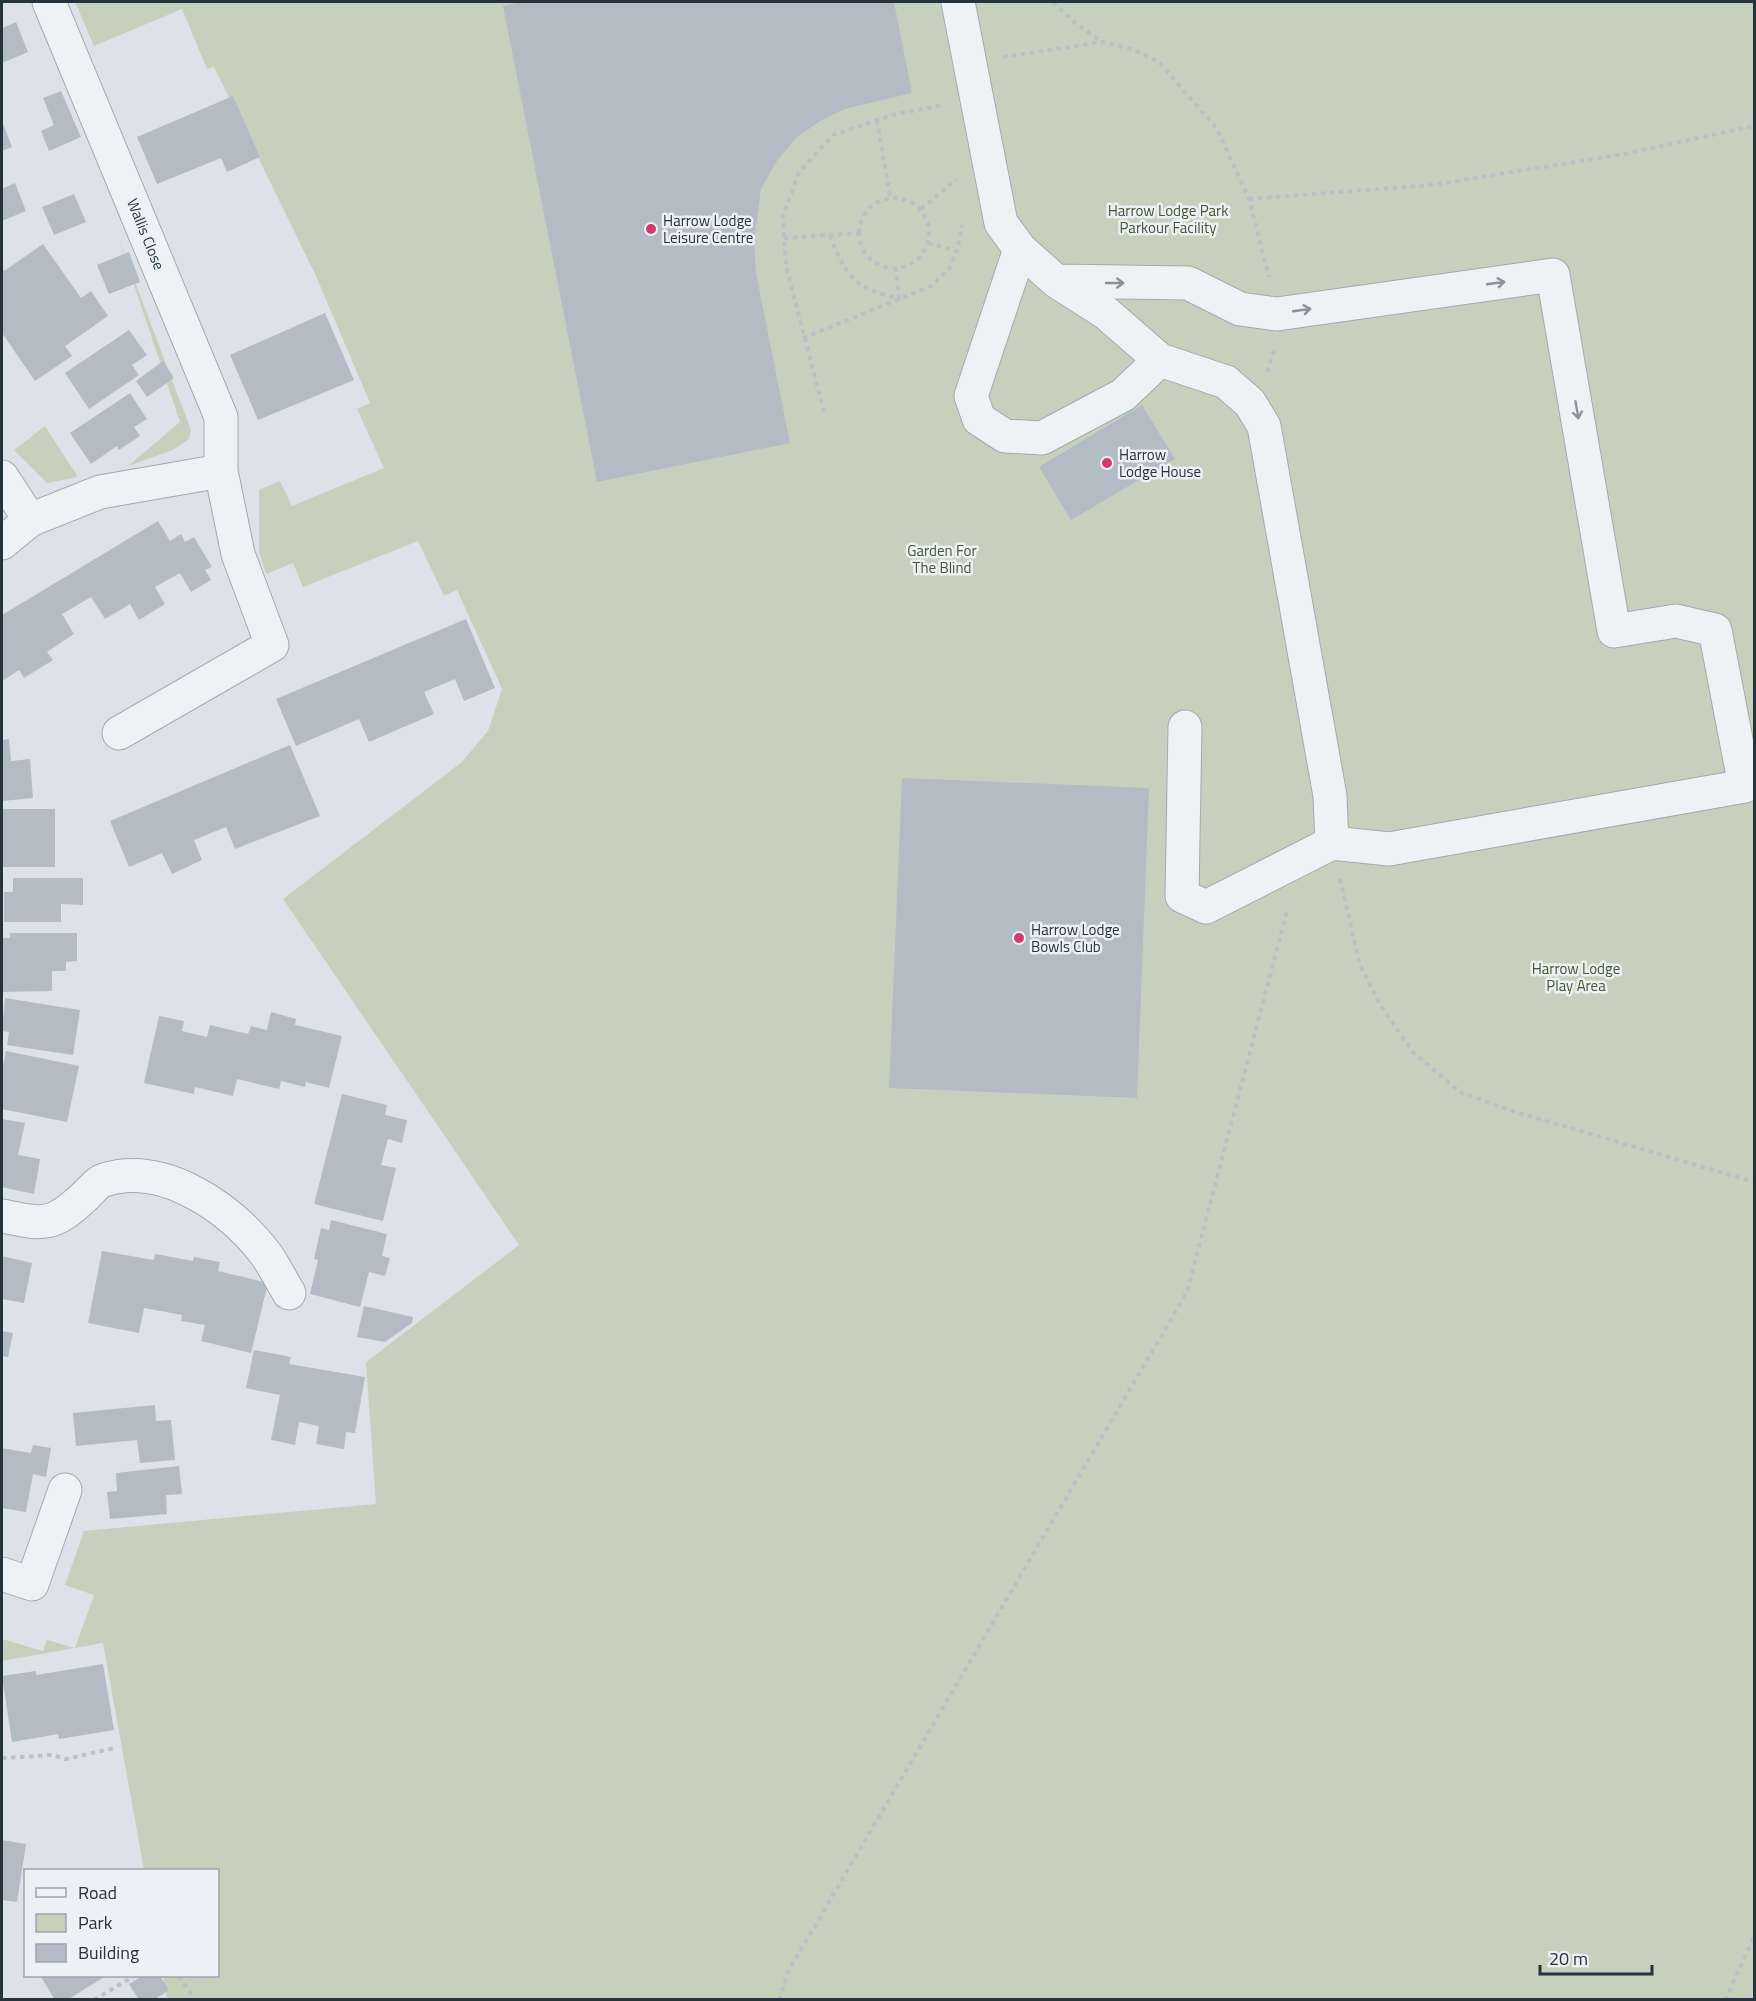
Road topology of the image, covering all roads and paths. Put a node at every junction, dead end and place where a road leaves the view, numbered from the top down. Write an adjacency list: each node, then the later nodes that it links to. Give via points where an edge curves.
1 (50, 2): 31 (street, Wallis Close, via 221,417)
2 (958, 2): 5 (street)
3 (1053, 2): 4 (path)
4 (1102, 42): 5 (path); 13 (path, via 1132,49 1159,62 1217,129)
5 (970, 61): 20 (street, via 1001,223)
6 (948, 115): 7 (path, via 946,104)
7 (877, 120): 12 (path); 18 (path, via 833,135 799,172 783,216)
8 (1755, 126): 13 (path, via 1619,155 1431,185)
9 (956, 168): 10 (path)
10 (957, 178): 11 (path); 14 (path)
11 (959, 188)
12 (890, 197): 14 (path, via 911,201); 16 (path, via 866,210)
13 (1249, 199): 23 (path)
14 (921, 209): 19 (path, via 930,229)
15 (962, 218): 21 (path)
16 (859, 233): 17 (path); 22 (path, via 866,255 885,267)
17 (830, 235): 18 (path); 25 (path, via 841,264 852,279 873,293)
18 (784, 238): 26 (path, via 786,266)
19 (928, 243): 21 (path); 22 (path, via 917,260)
20 (1020, 249): 24 (street); 28 (street, via 971,396 979,419 1005,436 1042,438 1123,395)
21 (957, 251): 25 (path, via 949,269 932,286)
22 (896, 268): 25 (path)
23 (1270, 279)
24 (1056, 281): 28 (street, via 1106,313); 37 (street, one-way to 37, via 1188,283 1240,309 1277,314 1553,275 1614,632 1676,621 1715,630 1745,786 1389,849)
25 (899, 298): 26 (path)
26 (803, 338): 30 (path)
27 (1275, 347): 29 (path)
28 (1160, 360): 37 (street, via 1226,382 1250,403 1264,426 1330,796)
29 (1264, 381)
30 (824, 412)
31 (221, 471): 33 (street, via 100,492); 36 (street, Wallis Close, via 238,554 272,645)
32 (2, 477): 33 (street)
33 (30, 520): 34 (street)
34 (2, 543)
35 (1185, 727): 37 (street, via 1182,896 1206,907)
36 (119, 733)
37 (1332, 843): 39 (path, via 1360,965 1378,1003 1413,1052 1460,1092)
38 (1289, 902): 51 (path, via 1187,1292 789,1970)
39 (1755, 1182)
40 (2, 1215): 41 (street, via 42,1223 66,1214 102,1180 137,1174 173,1183 203,1197 236,1222 265,1254)
41 (289, 1293)
42 (65, 1490): 43 (street, via 32,1584)
43 (2, 1574)
44 (114, 1748): 45 (path, via 66,1759 53,1755)
45 (2, 1758)
46 (1755, 1937): 52 (path)
47 (132, 1977): 49 (path)
48 (180, 1977): 50 (path)
49 (94, 2000)
50 (195, 2000)
51 (779, 2000)
52 (1725, 2000)

